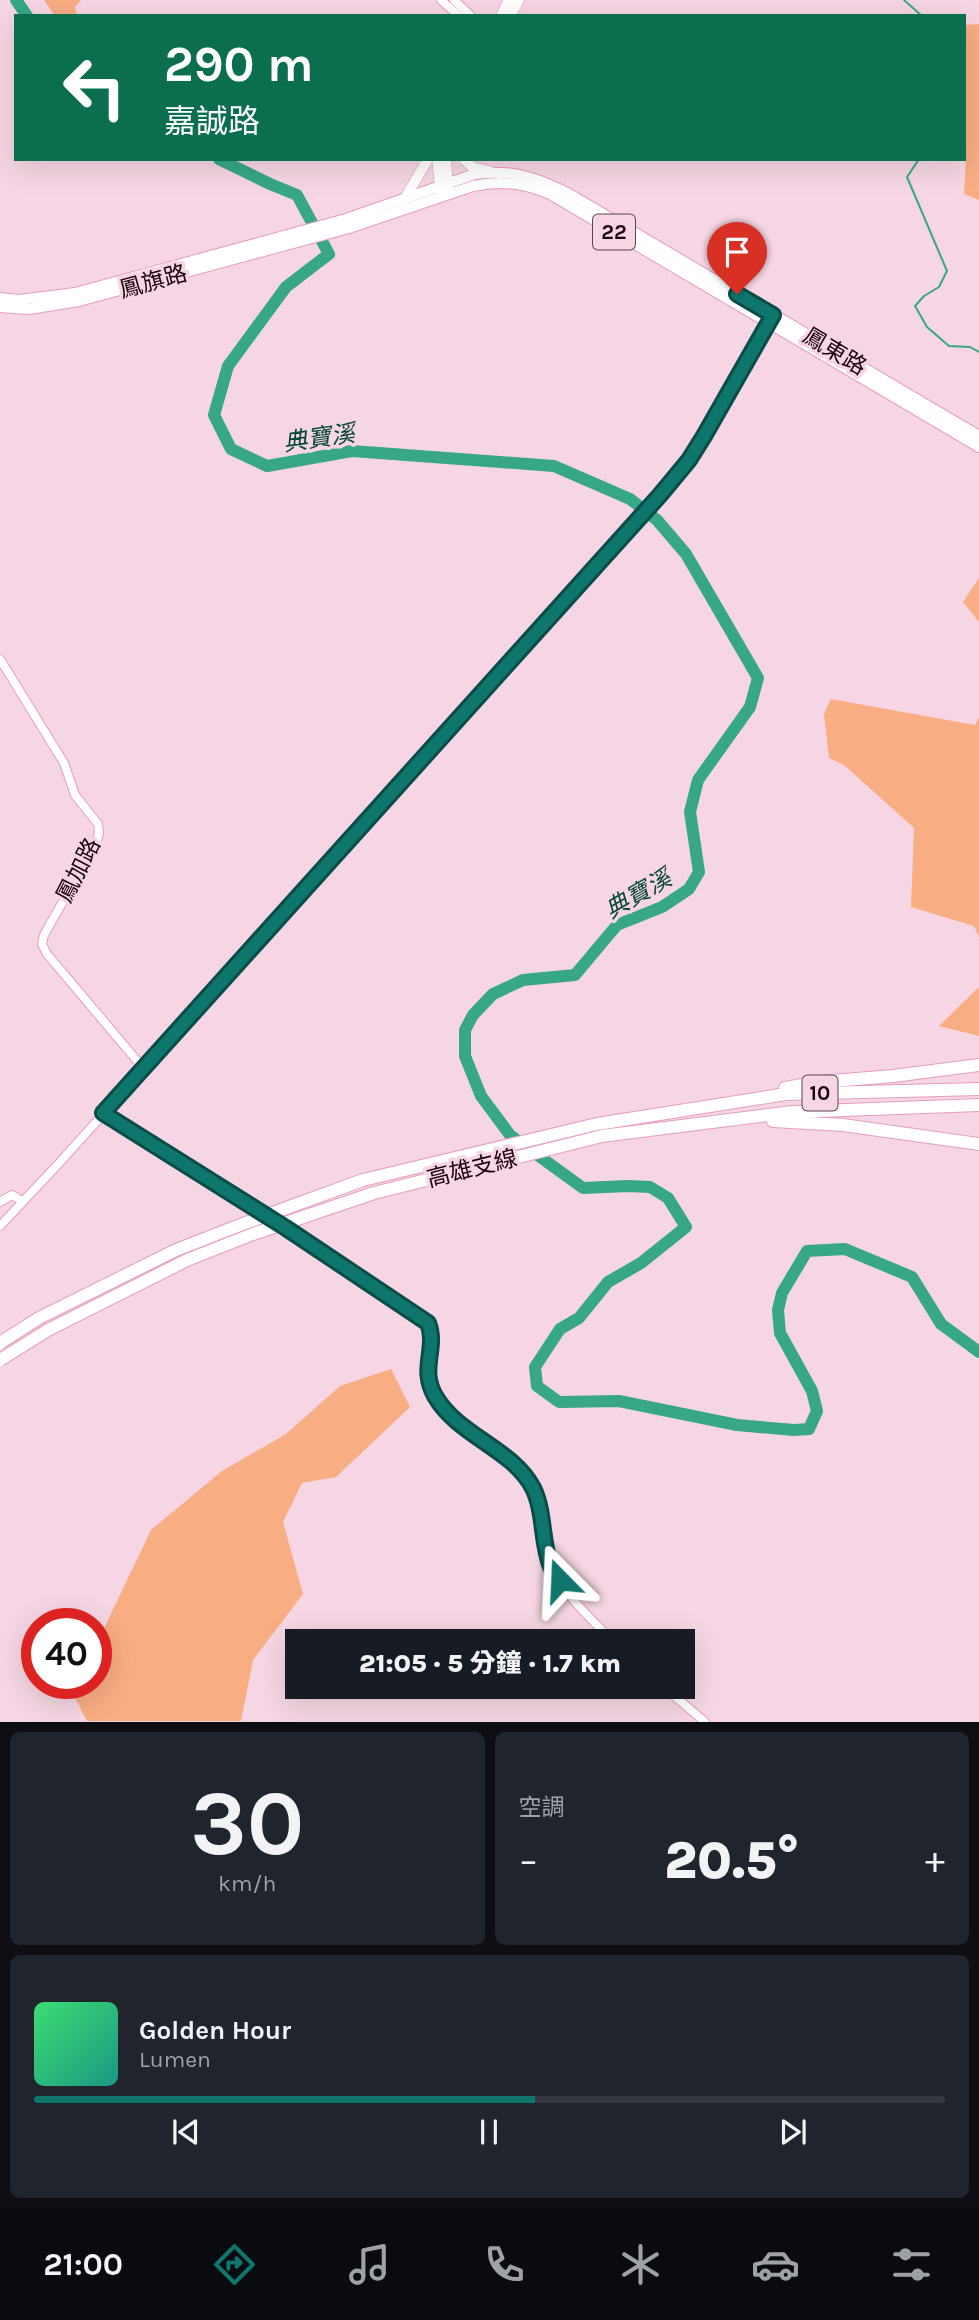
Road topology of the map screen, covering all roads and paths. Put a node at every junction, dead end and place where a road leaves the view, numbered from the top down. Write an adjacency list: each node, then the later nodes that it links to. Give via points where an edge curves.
1 (441, 0): 3 (street)
2 (454, 0): 4 (street)
3 (457, 14)
4 (469, 14)
5 (427, 161): 11 (main road)
6 (437, 161): 10 (main road)
7 (446, 161): 10 (main road)
8 (467, 161): 9 (main road, via 479,170)
9 (493, 172): 10 (main road, 鳳東路 / 22, via 475,174); 16 (main road, 鳳東路 / 22, via 545,181)
10 (444, 189): 11 (main road, 鳳東路 / 22); 12 (main road, 鳳東路 / 22); 16 (main road, 鳳東路 / 22, via 493,182 534,187)
11 (404, 200): 12 (main road, 鳳東路 / 22)
12 (348, 224): 13 (main road, 22)
13 (301, 236): 14 (main road, 鳳旗路 / 22, via 75,293 28,300); 15 (main road, 鳳旗路 / 22, via 79,301 29,309)
14 (0, 298)
15 (0, 307)
16 (771, 319): 17 (main road, 鳳東路 / 22); 22 (street, via 689,460 660,495)
17 (945, 422): 18 (main road, 鳳東路 / 22); 19 (main road, 鳳東路 / 22)
18 (979, 436)
19 (979, 447)
20 (0, 659): 22 (street, 鳳加路, via 64,763 75,796 98,824 96,843 42,944)
21 (979, 1065): 26 (highway, via 810,1083)
22 (144, 1069): 25 (street)
23 (979, 1089): 26 (highway, 高雄支線 / 10, via 786,1094)
24 (979, 1105): 27 (highway, 高雄支線 / 10, via 792,1112)
25 (103, 1113): 32 (street); 37 (street, via 428,1323 427,1370 435,1395 468,1432 522,1473 533,1489 551,1567)
26 (663, 1113): 28 (highway, 高雄支線 / 10)
27 (741, 1119): 28 (highway, 高雄支線 / 10); 29 (highway, via 844,1125)
28 (600, 1130): 35 (highway, 高雄支線 / 10, bridge, via 363,1180 176,1250); 36 (highway, 高雄支線 / 10, bridge, via 374,1192 253,1234 152,1277)
29 (935, 1139): 30 (highway); 31 (highway)
30 (979, 1144)
31 (979, 1152)
32 (22, 1201): 33 (street, via 12,1195); 34 (street)
33 (0, 1202)
34 (0, 1226)
35 (0, 1343)
36 (0, 1360)
37 (601, 1629)
38 (678, 1699): 39 (street)
39 (705, 1721)

